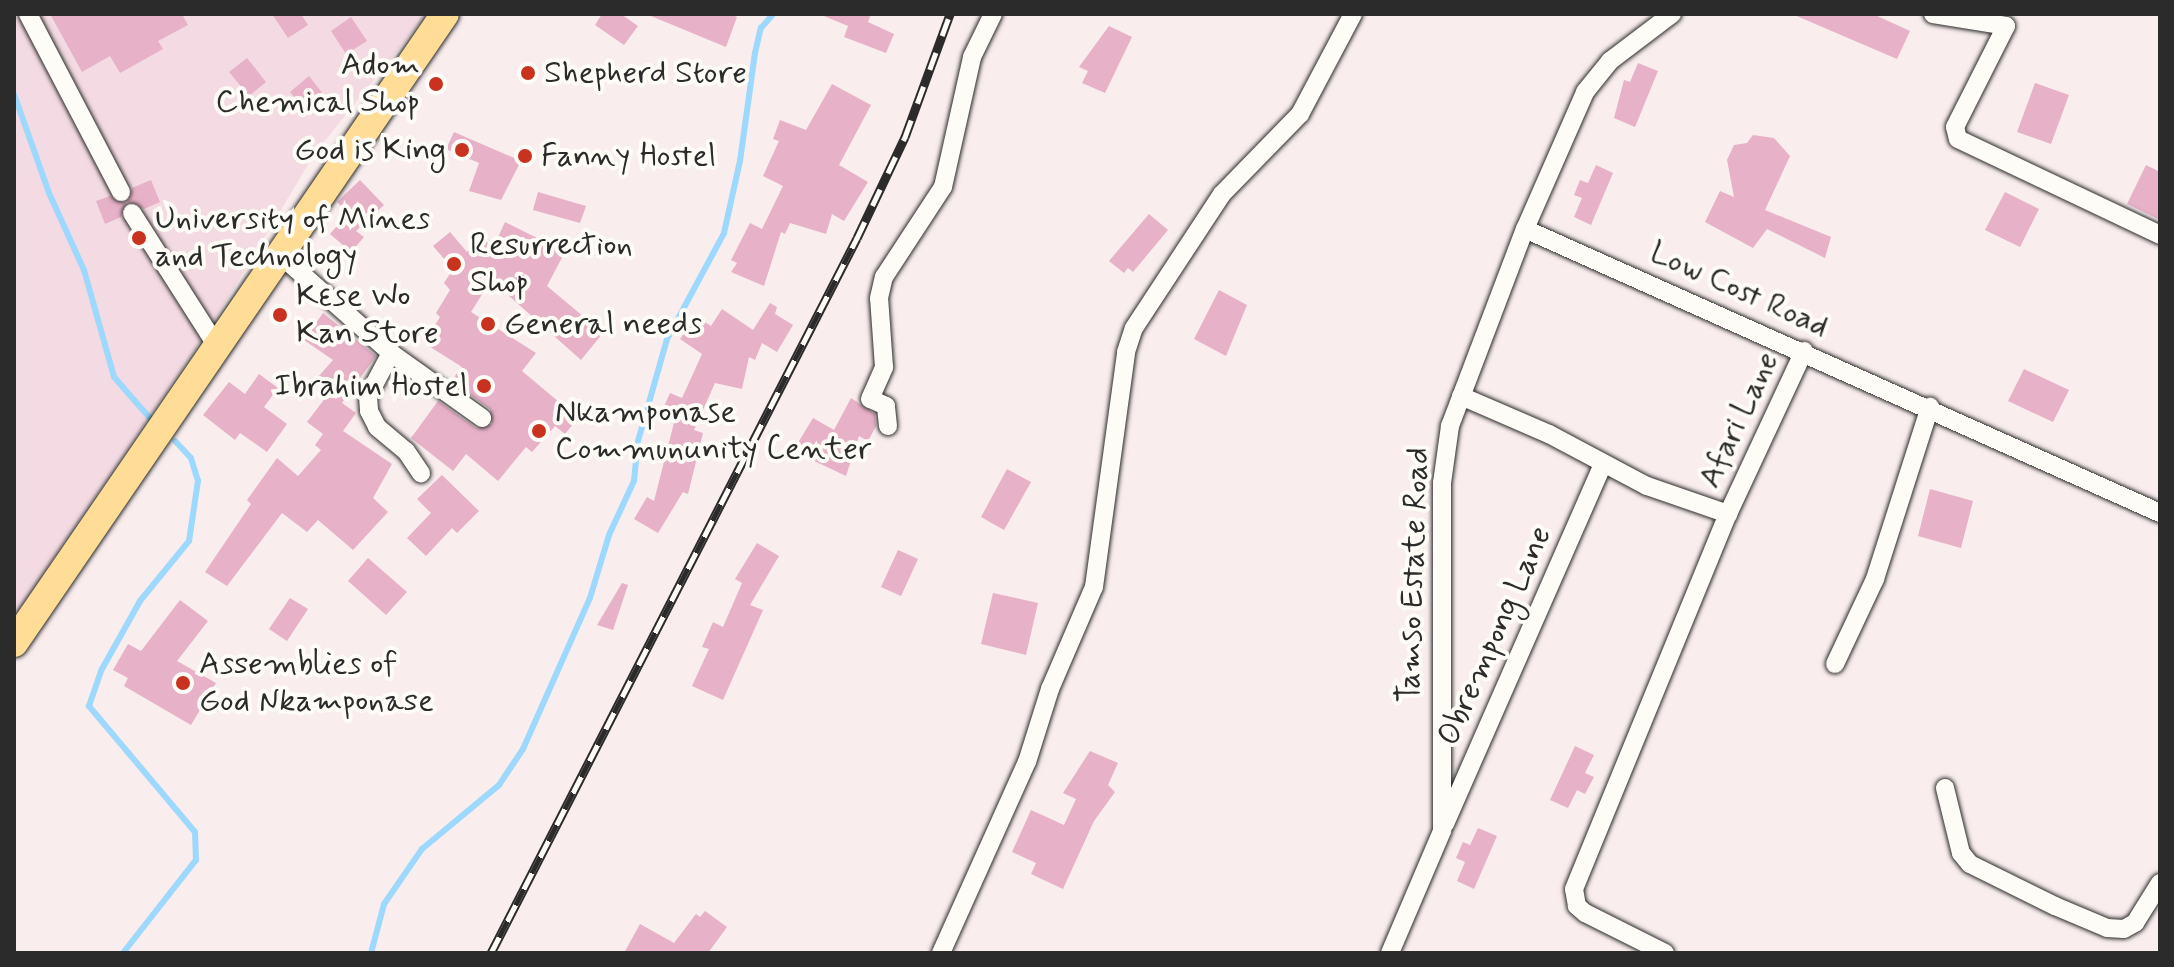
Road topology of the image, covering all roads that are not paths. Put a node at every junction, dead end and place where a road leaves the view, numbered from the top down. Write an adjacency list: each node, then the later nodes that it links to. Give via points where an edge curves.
1 (28, 14): 7 (street)
2 (445, 14): 11 (main road)
3 (993, 14): 18 (street, via 972,57 943,187 884,277 879,298 884,367 870,399 886,406)
4 (1353, 14): 28 (street, via 1300,114 1222,194 1134,328 1126,352 1094,587 1050,689 1027,762)
5 (1672, 14): 9 (street, Tamso Estate Road, via 1596,76 1573,114)
6 (1933, 14): 10 (street, via 2006,26 1955,127 1958,139)
7 (121, 192)
8 (132, 213): 12 (street)
9 (1525, 229): 13 (street, Low Cost Road); 15 (street, Tamso Estate Road)
10 (2160, 235)
11 (278, 253): 12 (main road); 14 (street)
12 (218, 348): 23 (main road)
13 (1804, 351): 16 (street, Low Cost Road); 22 (street, Afari Lane)
14 (391, 353): 17 (street); 20 (street, via 368,396 369,411 377,427)
15 (1461, 396): 19 (street); 26 (street, Tamso Estate Road, via 1446,441 1442,483)
16 (1930, 407): 21 (street, Low Cost Road); 24 (street, via 1875,579)
17 (482, 418)
18 (888, 426)
19 (1603, 464): 22 (street, via 1654,490); 26 (street, Obrempong Lane)
20 (421, 473)
21 (2160, 513)
22 (1728, 514): 30 (street, Afari Lane, via 1574,889 1577,906 1585,913)
23 (14, 643)
24 (1835, 664)
25 (1945, 788): 27 (street, via 1961,853 1970,864 2055,906 2107,928 2124,929 2135,923)
26 (1442, 831): 29 (street, Tamso Estate Road)
27 (2160, 883)
28 (941, 953)
29 (1390, 953)
30 (1665, 953)

